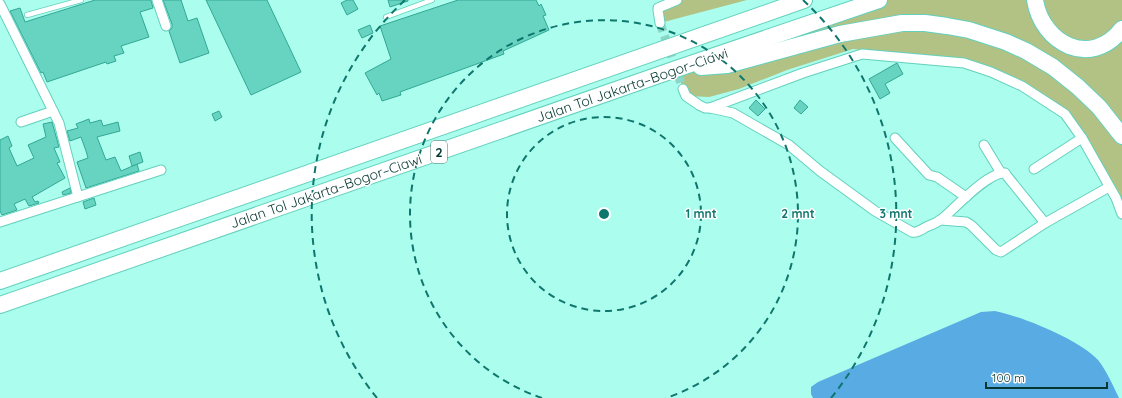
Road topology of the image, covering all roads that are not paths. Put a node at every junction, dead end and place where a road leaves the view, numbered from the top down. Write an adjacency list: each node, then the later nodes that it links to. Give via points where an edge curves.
1 (81, 0): 9 (lane)
2 (157, 0): 12 (street)
3 (432, 0): 10 (lane)
4 (677, 0): 11 (street, via 658,8)
5 (804, 0): 33 (highway, Jalan Tol Jakarta–Bogor–Ciawi / 2)
6 (879, 0): 14 (highway, Jalan Tol Jakarta–Bogor–Ciawi / 2)
7 (1035, 0): 13 (highway, via 1043,24 1057,39 1071,48 1098,47 1114,38)
8 (0, 4): 17 (street)
9 (27, 15)
10 (386, 17)
11 (660, 23)
12 (166, 26)
13 (1122, 29)
14 (681, 68): 19 (highway, via 727,65 840,34 902,23 948,26 1006,42 1053,67 1099,107); 34 (highway, Jalan Tol Jakarta–Bogor–Ciawi / 2)
15 (684, 89): 16 (street, via 686,96 692,101)
16 (710, 108): 21 (street, via 862,54 880,55 964,63 991,72 1022,86 1065,114); 30 (street, via 733,113 789,145 874,211 912,232 919,232)
17 (53, 111): 18 (street); 27 (street, via 60,127)
18 (21, 122)
19 (1122, 136)
20 (894, 138): 28 (street, via 929,175 937,177)
21 (1082, 138): 23 (street); 26 (street)
22 (984, 145): 25 (street)
23 (1034, 169)
24 (161, 170): 27 (street)
25 (1001, 172): 28 (street); 32 (street, via 1005,173)
26 (1109, 187): 29 (street); 32 (street)
27 (78, 197): 31 (street)
28 (966, 197): 30 (street)
29 (1122, 214)
30 (941, 220): 32 (street, via 966,222 972,225 1001,252)
31 (0, 222)
32 (1045, 223)
33 (0, 281)
34 (0, 305)

